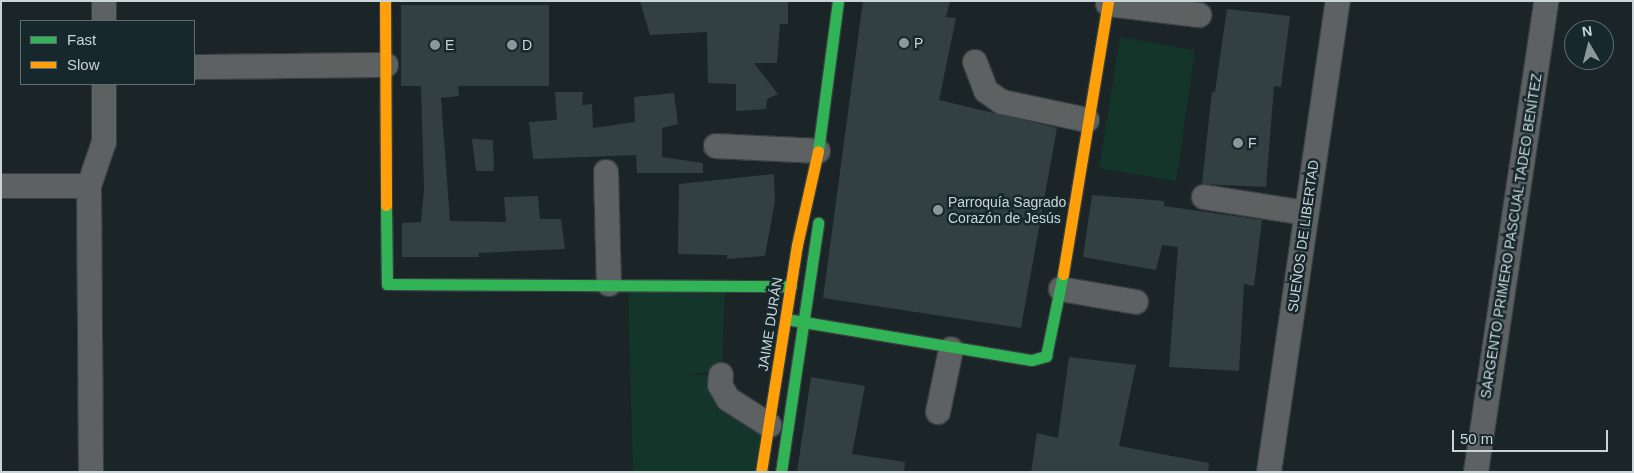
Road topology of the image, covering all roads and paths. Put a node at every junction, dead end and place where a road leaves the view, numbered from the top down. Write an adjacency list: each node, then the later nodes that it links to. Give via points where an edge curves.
1 (104, 1): 8 (street)
2 (385, 1): 10 (street)
3 (838, 1): 15 (street, JAIME DURÁN)
4 (1338, 1): 21 (street, SUEÑOS DE LIBERTAD)
5 (1546, 1): 36 (street, SARGENTO PRIMERO PASCUAL TADEO BENÍTEZ)
6 (1108, 3): 7 (street); 13 (street)
7 (1199, 15)
8 (104, 20)
9 (975, 62): 13 (street, via 986,91 1002,102)
10 (386, 65): 11 (street); 22 (street, via 387,284)
11 (195, 67)
12 (104, 85): 19 (street, via 104,142)
13 (1087, 120): 24 (street)
14 (716, 146): 15 (street)
15 (818, 151): 17 (street, JAIME DURÁN)
16 (606, 172): 22 (street)
17 (814, 182): 23 (street, JAIME DURÁN); 27 (street, JAIME DURÁN, via 818,226)
18 (1, 186): 19 (street)
19 (89, 186): 32 (street)
20 (1204, 197): 21 (street)
21 (1306, 213): 35 (street, SUEÑOS DE LIBERTAD)
22 (609, 284): 23 (street)
23 (791, 286): 26 (street, JAIME DURÁN)
24 (1062, 289): 25 (street); 28 (street, via 1046,356 1032,360)
25 (1136, 302)
26 (786, 320): 27 (street); 31 (street, JAIME DURÁN)
27 (805, 322): 28 (street); 34 (street, JAIME DURÁN)
28 (951, 349): 30 (street)
29 (721, 375): 31 (street, via 720,385 728,399)
30 (938, 412)
31 (769, 425): 33 (street, JAIME DURÁN)
32 (91, 472)
33 (762, 472)
34 (781, 472)
35 (1269, 472)
36 (1476, 472)

